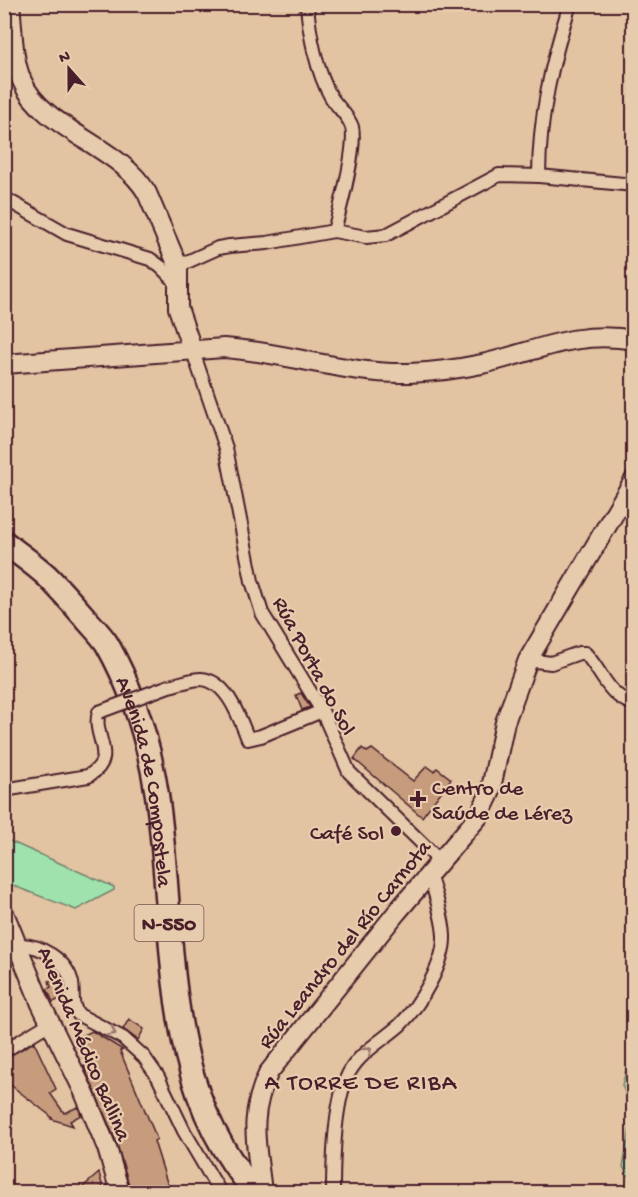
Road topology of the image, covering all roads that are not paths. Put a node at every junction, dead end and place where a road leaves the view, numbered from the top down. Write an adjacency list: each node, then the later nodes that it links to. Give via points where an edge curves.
1 (9, 4): 8 (street, via 19,72 28,93 48,113 142,183 170,244)
2 (307, 4): 7 (street, via 324,82 352,129 349,165)
3 (570, 4): 4 (street, via 546,92)
4 (539, 176): 5 (street); 7 (street, via 499,176 386,236)
5 (633, 185)
6 (4, 198): 8 (street, via 67,234 150,259)
7 (334, 231): 8 (street, via 218,248)
8 (178, 275): 10 (street, via 178,308)
9 (633, 340): 10 (street, via 573,338 483,364 407,373 251,350)
10 (192, 349): 11 (street); 18 (street, Rúa Porta do Sol, via 226,448 256,597 270,629)
11 (4, 363)
12 (633, 480): 16 (street, Rúa Leandro del Río Carnota)
13 (4, 525): 15 (highway, N-550, via 24,538 55,569)
14 (4, 542): 15 (highway, Avenida de Compostela / N-550, via 46,576)
15 (106, 643): 28 (highway, Avenida de Compostela / N-550, via 135,706 157,795 176,998 190,1065 206,1115 223,1150)
16 (528, 660): 17 (street, via 551,663 585,653 610,689); 20 (street, Rúa Leandro del Río Carnota, via 506,722 485,806)
17 (633, 704)
18 (322, 711): 19 (street, bridge, via 248,738 222,688 202,679 169,686 99,712 104,758 99,769 88,776); 20 (street, Rúa Porta do Sol, via 349,772)
19 (4, 790)
20 (435, 868): 25 (street, one-way to 20, via 345,1080 355,1063 408,1015 424,992 443,949); 29 (street, Rúa Leandro del Río Carnota, via 269,1072 257,1101 255,1129)
21 (4, 913): 22 (street, Avenida Médico Ballina)
22 (18, 945): 23 (street, Avenida Médico Ballina); 27 (street, one-way to 27, via 33,945 54,957 69,973 74,1009 79,1015 123,1038 144,1057)
23 (50, 1023): 24 (street); 26 (street, Avenida Médico Ballina, via 83,1090)
24 (4, 1051)
25 (333, 1173): 30 (street); 31 (street)
26 (120, 1192)
27 (220, 1192)
28 (256, 1192)
29 (262, 1192)
30 (333, 1192)
31 (340, 1192)

